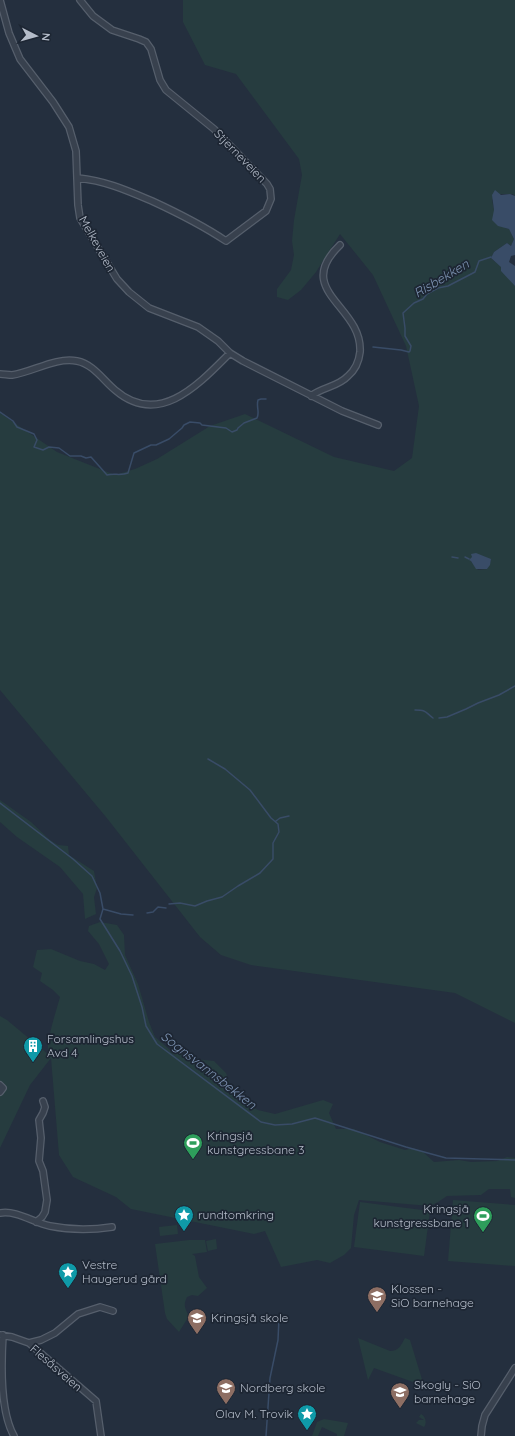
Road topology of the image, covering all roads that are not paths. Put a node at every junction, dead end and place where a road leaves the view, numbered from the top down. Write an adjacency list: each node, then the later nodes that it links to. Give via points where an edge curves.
1 (0, 0): 3 (street, Melkeveien, via 9,33 20,59 69,127 76,151)
2 (80, 0): 3 (street, Stjerneveien, via 93,16 112,30 146,42 166,90 214,129 259,174 270,189 271,200 266,211 226,241 196,222 131,192 101,181)
3 (78, 178): 5 (street, Melkeveien, via 80,218 117,279 149,308 198,327)
4 (340, 245): 7 (street, via 324,269 324,283 328,293 357,332 360,343 359,358 345,380)
5 (230, 353): 6 (street, via 189,391 178,398 155,405 138,404 126,399 93,369 71,360 11,375); 7 (street, Melkeveien)
6 (0, 374)
7 (311, 396): 8 (street, Melkeveien)
8 (378, 425)
9 (0, 1085): 10 (street, via 3,1088)
10 (0, 1092)
11 (43, 1101): 13 (street, via 44,1113 39,1120 39,1161 47,1200 45,1212)
12 (0, 1213): 13 (street, via 9,1212)
13 (36, 1222): 14 (street, via 73,1229)
14 (112, 1227)
15 (113, 1311): 17 (street, via 100,1307 78,1314 55,1333)
16 (1, 1335): 17 (street, Flesåsveien); 19 (street, via 1,1406 4,1420)
17 (29, 1343): 20 (street, Flesåsveien, via 96,1401)
18 (515, 1368): 21 (street, via 485,1415)
19 (14, 1436)
20 (101, 1436)
21 (481, 1436)

